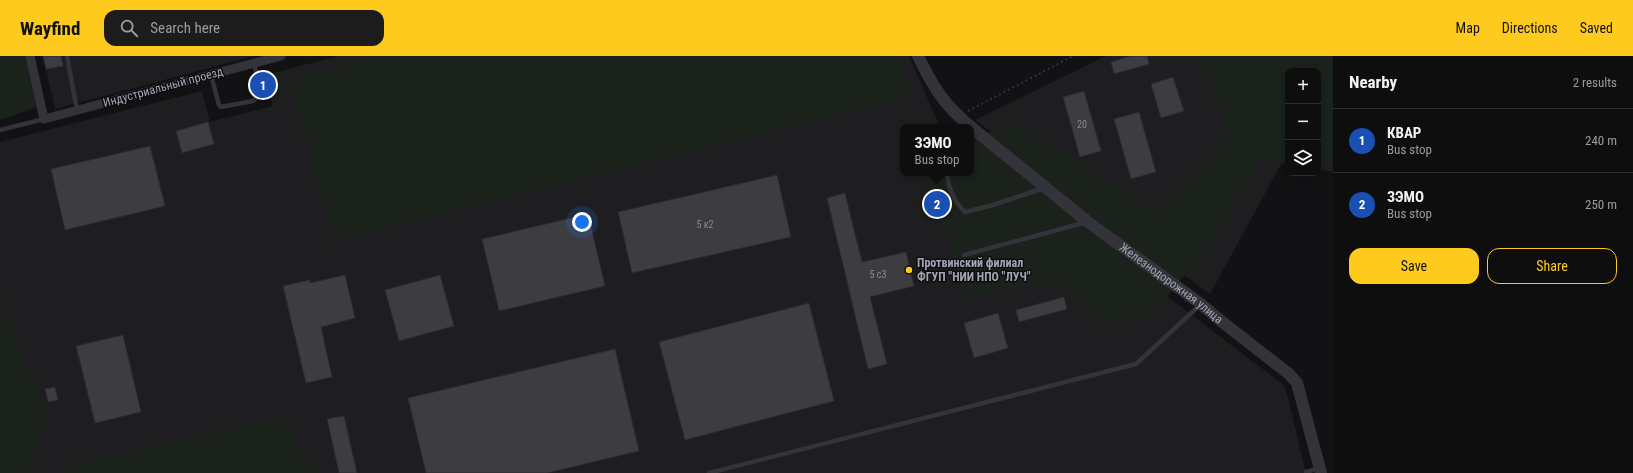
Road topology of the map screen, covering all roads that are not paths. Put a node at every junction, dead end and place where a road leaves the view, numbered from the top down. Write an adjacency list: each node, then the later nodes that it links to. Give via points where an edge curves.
1 (30, 56): 8 (street)
2 (67, 56): 7 (lane)
3 (278, 56): 5 (street, Индустриальный проезд)
4 (918, 56): 9 (street, Железнодорожная улица, via 930,81 945,103)
5 (254, 63): 6 (street, Индустриальный проезд); 6 (lane, via 260,91 259,96 253,101 219,106)
6 (211, 75): 7 (street, Индустриальный проезд)
7 (77, 110): 8 (street, Индустриальный проезд)
8 (44, 119): 10 (lane)
9 (966, 124)
10 (0, 130)
11 (974, 131): 13 (street, Железнодорожная улица)
12 (947, 176): 13 (lane, via 957,204 965,212)
13 (1045, 187): 14 (street, Железнодорожная улица)
14 (1088, 222): 15 (lane); 16 (street, Железнодорожная улица)
15 (964, 255)
16 (1201, 304): 17 (street, Железнодорожная улица, via 1280,366 1297,383); 19 (lane, via 1136,364)
17 (1321, 471): 18 (lane)
18 (1306, 472)
19 (709, 473)

